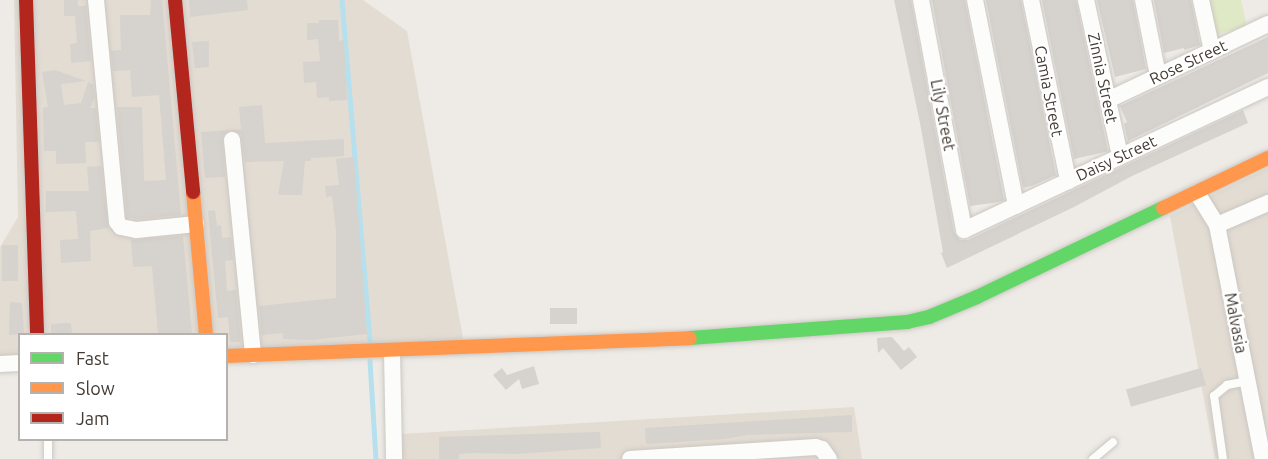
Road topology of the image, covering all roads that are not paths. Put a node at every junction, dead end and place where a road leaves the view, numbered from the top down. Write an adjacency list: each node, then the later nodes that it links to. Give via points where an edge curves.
1 (26, 0): 25 (street)
2 (96, 0): 22 (street, via 117,222 121,227 137,230)
3 (175, 0): 22 (street)
4 (921, 0): 24 (street, Lily Street)
5 (975, 0): 21 (street)
6 (1031, 0): 18 (street, Camia Street)
7 (1086, 0): 14 (street, Zinnia Street)
8 (1143, 0): 12 (street)
9 (1201, 0): 11 (street)
10 (1268, 24): 11 (street, Rose Street)
11 (1212, 51): 12 (street, Rose Street)
12 (1158, 76): 14 (street, Rose Street)
13 (1268, 87): 16 (street, Daisy Street)
14 (1108, 100): 16 (street, Zinnia Street)
15 (232, 140): 28 (street)
16 (1120, 156): 18 (street, Daisy Street)
17 (1268, 158): 19 (street)
18 (1068, 181): 21 (street, Daisy Street)
19 (1197, 193): 23 (street, Malvasia); 27 (street, via 977,297 907,322 638,342)
20 (1268, 203): 23 (street)
21 (1016, 206): 24 (street, Daisy Street)
22 (196, 224): 26 (street)
23 (1217, 225): 32 (street, Malvasia)
24 (964, 230)
25 (37, 333)
26 (206, 333)
27 (392, 351): 28 (street); 36 (street)
28 (253, 355): 29 (street)
29 (228, 356)
30 (18, 363): 31 (street)
31 (0, 364)
32 (1248, 381): 40 (lane, via 1227,385 1214,396); 41 (street, Malvasia)
33 (48, 441): 35 (lane)
34 (1113, 442): 39 (lane)
35 (48, 459)
36 (394, 459)
37 (630, 459): 38 (street, via 816,447)
38 (829, 459)
39 (1093, 459)
40 (1223, 459)
41 (1263, 459)

